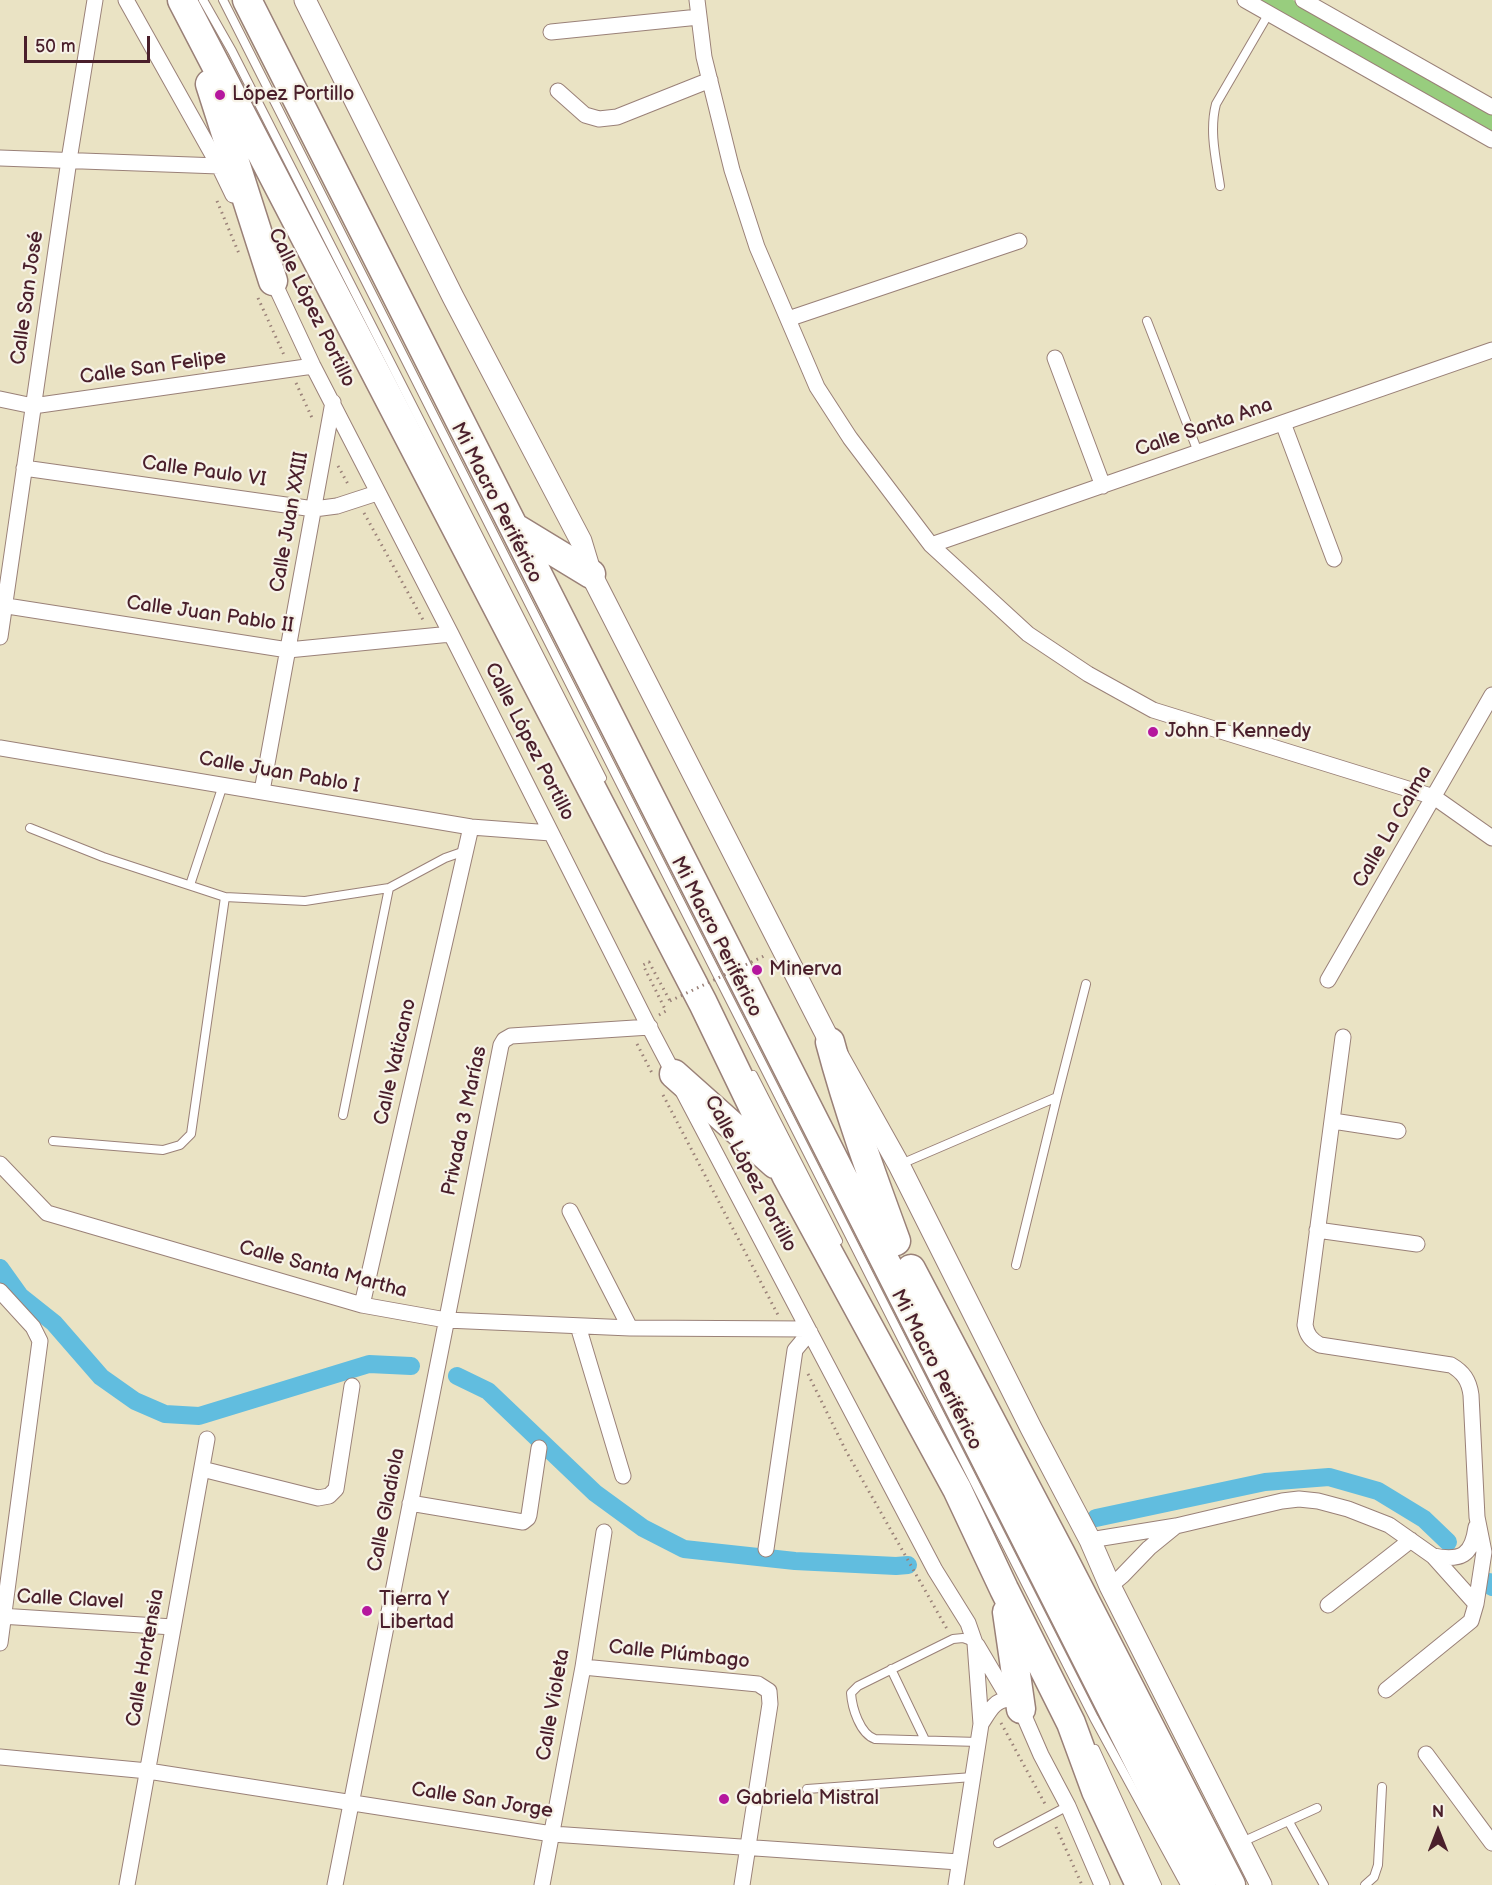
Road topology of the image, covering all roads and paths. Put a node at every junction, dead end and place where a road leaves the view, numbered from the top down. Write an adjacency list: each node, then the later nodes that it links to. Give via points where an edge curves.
1 (95, 0): 21 (street, Calle San José)
2 (126, 0): 22 (street, Calle López Portillo)
3 (168, 0): 14 (highway, via 180,16)
4 (182, 0): 14 (highway)
5 (203, 0): 53 (lane, Mi Macro Periférico)
6 (223, 0): 150 (lane, Mi Macro Periférico, via 1094,1718)
7 (247, 0): 42 (highway)
8 (305, 0): 45 (street, via 580,541)
9 (697, 0): 13 (street)
10 (1245, 0): 12 (street)
11 (1303, 0): 18 (street)
12 (1269, 13): 19 (street); 23 (lane, via 1216,104 1213,134)
13 (699, 17): 15 (street); 16 (street)
14 (196, 27): 27 (highway, via 196,43); 81 (highway, via 703,1003)
15 (551, 32)
16 (710, 80): 17 (street, via 617,117 599,119 585,115); 28 (street, via 732,170 757,247)
17 (558, 91)
18 (1492, 107)
19 (1492, 140)
20 (0, 158): 21 (street)
21 (69, 160): 22 (street); 35 (street, Calle San José)
22 (219, 166): 27 (street, Calle López Portillo)
23 (1220, 186)
24 (215, 196): 26 (path)
25 (1019, 241): 28 (street)
26 (241, 258)
27 (273, 281): 32 (street, Calle López Portillo)
28 (788, 320): 43 (street, via 818,387 850,438)
29 (1147, 321): 37 (lane)
30 (1492, 350): 36 (street, Calle Santa Ana)
31 (1055, 358): 39 (street)
32 (313, 366): 34 (street, Calle López Portillo); 35 (street, Calle San Felipe)
33 (0, 399): 35 (street, Calle San Felipe)
34 (333, 402): 40 (street, Calle López Portillo); 41 (street, Calle Juan XXIII)
35 (33, 406): 38 (street, Calle San José)
36 (1283, 423): 37 (street, Calle Santa Ana); 44 (street)
37 (1198, 452): 39 (street, Calle Santa Ana)
38 (24, 468): 41 (street, Calle Paulo VI); 46 (street, Calle San José)
39 (1102, 486): 43 (street, Calle Santa Ana)
40 (377, 493): 41 (street, Calle Paulo VI); 47 (street, Calle López Portillo)
41 (314, 509): 49 (street, Calle Juan XXIII)
42 (517, 529): 45 (highway); 67 (highway)
43 (931, 545): 55 (street, via 1028,634 1088,674 1153,710)
44 (1334, 559)
45 (591, 574): 71 (street)
46 (2, 605): 48 (street, Calle San José); 49 (street, Calle Juan Pablo II)
47 (451, 634): 49 (street, Calle Juan Pablo II); 58 (street, Calle López Portillo)
48 (0, 637)
49 (288, 650): 54 (street, Calle Juan XXIII)
50 (1492, 695): 55 (street, Calle La Calma)
51 (0, 748): 52 (street, Calle Juan Pablo I)
52 (223, 785): 54 (street, Calle Juan Pablo I); 61 (lane)
53 (607, 787)
54 (262, 791): 56 (street, Calle Juan Pablo I)
55 (1434, 797): 59 (street); 65 (street, Calle La Calma)
56 (471, 827): 58 (street, Calle Juan Pablo I); 60 (street, Calle Vaticano)
57 (30, 828): 61 (lane)
58 (551, 833): 69 (street, Calle López Portillo)
59 (1492, 838)
60 (465, 851): 62 (lane); 89 (street, Calle Vaticano)
61 (190, 885): 63 (lane)
62 (389, 888): 63 (lane, via 305,901); 75 (lane)
63 (225, 897): 78 (lane, via 191,1134 180,1145 163,1150)
64 (764, 956): 68 (path, bridge, via 670,1001 649,962 643,965)
65 (1328, 980)
66 (1086, 984): 74 (lane)
67 (758, 1009): 84 (highway, via 787,1040 819,1093); 151 (highway)
68 (666, 1011)
69 (650, 1028): 73 (street, Calle López Portillo); 90 (street, Privada 3 Marías, via 511,1036 504,1040)
70 (1343, 1037): 76 (street)
71 (830, 1042): 80 (street); 84 (highway, via 840,1083)
72 (748, 1064): 86 (lane)
73 (674, 1074): 81 (highway); 93 (street, Calle López Portillo)
74 (1057, 1097): 80 (lane); 87 (lane)
75 (343, 1115)
76 (1333, 1121): 77 (street); 83 (street)
77 (1398, 1131)
78 (53, 1141)
79 (0, 1164): 89 (street, Calle Santa Martha, via 47,1213)
80 (899, 1165): 104 (street)
81 (786, 1174): 110 (highway, via 957,1489)
82 (570, 1211): 92 (street)
83 (1317, 1230): 85 (street); 101 (street, via 1305,1325 1314,1342 1443,1363 1464,1374 1471,1395)
84 (896, 1241): 141 (highway, via 1062,1554)
85 (1417, 1244)
86 (840, 1245)
87 (1016, 1265)
88 (0, 1292): 113 (street, via 33,1327 40,1341)
89 (362, 1305): 90 (street, Calle Santa Martha)
90 (446, 1320): 91 (street, Calle Santa Martha); 100 (street, Calle Gladiola)
91 (578, 1326): 92 (street, Calle Santa Martha); 99 (street)
92 (630, 1328): 93 (street, Calle Santa Martha)
93 (809, 1330): 106 (street, via 795,1350); 116 (street, Calle López Portillo, via 935,1570 968,1623)
94 (352, 1386): 98 (street, via 336,1489 329,1496 318,1498)
95 (922, 1405): 107 (lane, Mi Macro Periférico)
96 (207, 1439): 98 (street, Calle Hortensia)
97 (539, 1448): 100 (street, via 526,1521)
98 (202, 1469): 114 (street, Calle Hortensia)
99 (623, 1476)
100 (410, 1503): 131 (street, Calle Gladiola)
101 (1477, 1517): 108 (street, via 1472,1546 1466,1552 1459,1558); 111 (street, via 1484,1552)
102 (1176, 1526): 104 (street); 105 (street, via 1299,1499 1348,1509 1389,1525); 109 (street)
103 (604, 1532): 117 (street, Calle Violeta)
104 (1090, 1540): 109 (street)
105 (1411, 1540): 108 (street); 112 (street)
106 (766, 1549)
107 (998, 1554)
108 (1433, 1556): 111 (street)
109 (1110, 1586): 136 (street)
110 (1004, 1589): 120 (highway); 148 (highway, via 1071,1723 1096,1791)
111 (1476, 1604): 119 (street, via 1471,1621)
112 (1328, 1605)
113 (2, 1617): 114 (street, Calle Clavel); 115 (street)
114 (173, 1627): 127 (street, Calle Hortensia)
115 (0, 1643)
116 (975, 1643): 118 (lane, via 963,1638 953,1640); 120 (street); 121 (street)
117 (583, 1667): 135 (street, Calle Violeta); 139 (street, Calle Plúmbago, via 758,1684 769,1691)
118 (891, 1669): 123 (lane); 123 (lane, via 851,1693 864,1731 875,1739)
119 (1386, 1690)
120 (1015, 1704): 121 (street, via 1002,1700); 132 (street)
121 (981, 1724): 124 (street)
122 (1089, 1736): 149 (lane)
123 (925, 1740): 124 (lane)
124 (978, 1742): 128 (street)
125 (1426, 1754): 138 (street)
126 (0, 1757): 127 (street, Calle San Jorge)
127 (148, 1771): 131 (street, Calle San Jorge); 142 (street, Calle Hortensia)
128 (973, 1777): 130 (lane); 140 (street)
129 (1382, 1787): 153 (lane, via 1378,1865 1374,1877)
130 (807, 1789)
131 (351, 1802): 135 (street, Calle San Jorge); 143 (street, Calle Gladiola)
132 (1068, 1806): 137 (lane); 147 (street)
133 (1317, 1808): 134 (lane)
134 (1289, 1822): 136 (lane); 152 (lane)
135 (552, 1834): 139 (street, Calle San Jorge); 144 (street, Calle Violeta)
136 (1241, 1842): 141 (street)
137 (998, 1843)
138 (1492, 1843)
139 (747, 1848): 140 (street, Calle San Jorge); 145 (street)
140 (959, 1862): 146 (street)
141 (1251, 1882)
142 (127, 1885)
143 (335, 1885)
144 (542, 1885)
145 (742, 1885)
146 (956, 1885)
147 (1102, 1885)
148 (1140, 1885)
149 (1157, 1885)
150 (1185, 1885)
151 (1202, 1885)
152 (1324, 1885)
153 (1365, 1885)

